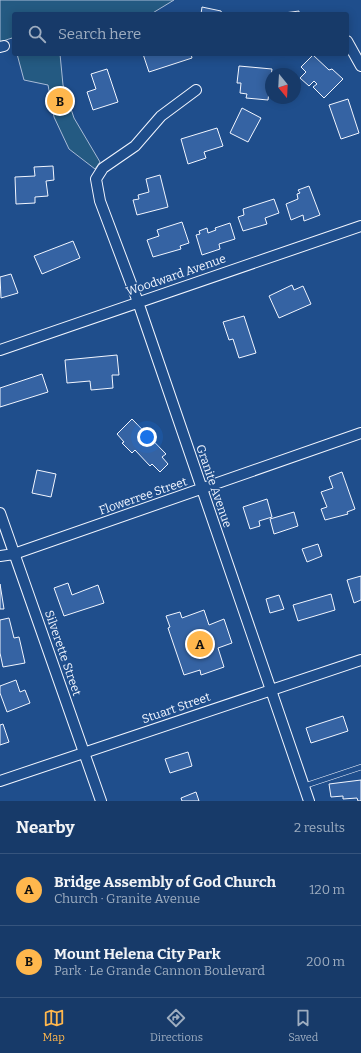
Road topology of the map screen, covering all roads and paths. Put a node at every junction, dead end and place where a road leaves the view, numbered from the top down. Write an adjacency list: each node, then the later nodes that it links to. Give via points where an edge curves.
1 (349, 45): 2 (street)
2 (361, 66)
3 (196, 90): 5 (street, Granite Avenue, via 161,116 135,146 103,168 96,179 100,201)
4 (361, 226): 5 (street, Woodward Avenue)
5 (138, 302): 6 (street, Woodward Avenue); 8 (street, Granite Avenue)
6 (0, 350)
7 (361, 433): 8 (street, Flowerree Street)
8 (201, 489): 10 (street, Flowerree Street); 13 (street, Granite Avenue)
9 (0, 513): 10 (street, Silverette Street)
10 (14, 554): 11 (street, Flowerree Street); 14 (street, Silverette Street)
11 (0, 556)
12 (361, 660): 13 (street, Stuart Street)
13 (272, 690): 14 (street, Stuart Street); 17 (street, Granite Avenue)
14 (84, 753): 16 (street, Stuart Street); 18 (street, Silverette Street)
15 (361, 767): 17 (lane)
16 (0, 781)
17 (304, 786): 19 (street, Granite Avenue)
18 (101, 801)
19 (309, 801)

